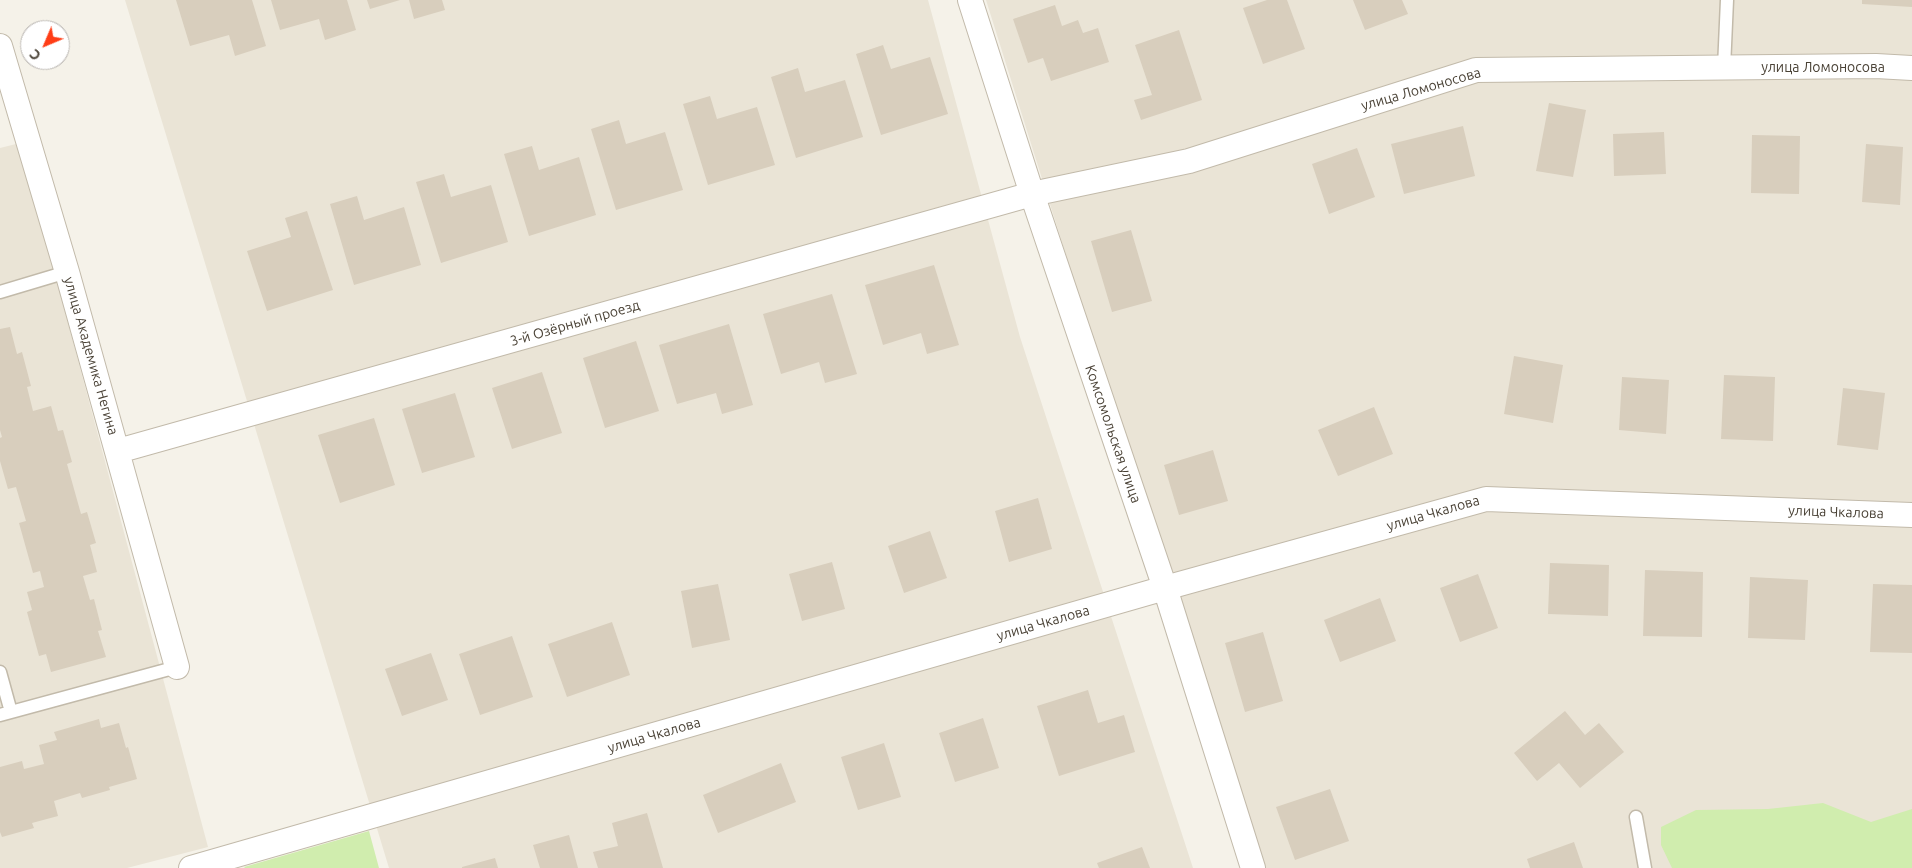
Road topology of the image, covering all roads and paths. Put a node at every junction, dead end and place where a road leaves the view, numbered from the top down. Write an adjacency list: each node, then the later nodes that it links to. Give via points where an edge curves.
1 (970, 0): 6 (street, Комсомольская улица)
2 (1727, 0): 4 (lane)
3 (0, 46): 7 (street, улица Академика Негина)
4 (1724, 68): 5 (street, улица Ломоносова); 6 (street, улица Ломоносова, via 1476,70 1188,161)
5 (1912, 68)
6 (1032, 194): 9 (street, 3-й Озёрный проезд); 11 (street, Комсомольская улица)
7 (67, 272): 8 (lane); 9 (street, улица Академика Негина)
8 (0, 292)
9 (118, 451): 12 (street, улица Академика Негина)
10 (1912, 515): 11 (street, улица Чкалова, via 1486,499)
11 (1165, 588): 16 (street, улица Чкалова); 17 (street, Комсомольская улица)
12 (177, 668): 14 (lane)
13 (0, 672): 14 (lane)
14 (5, 714)
15 (1636, 817): 18 (lane)
16 (191, 868)
17 (1254, 868)
18 (1645, 868)

